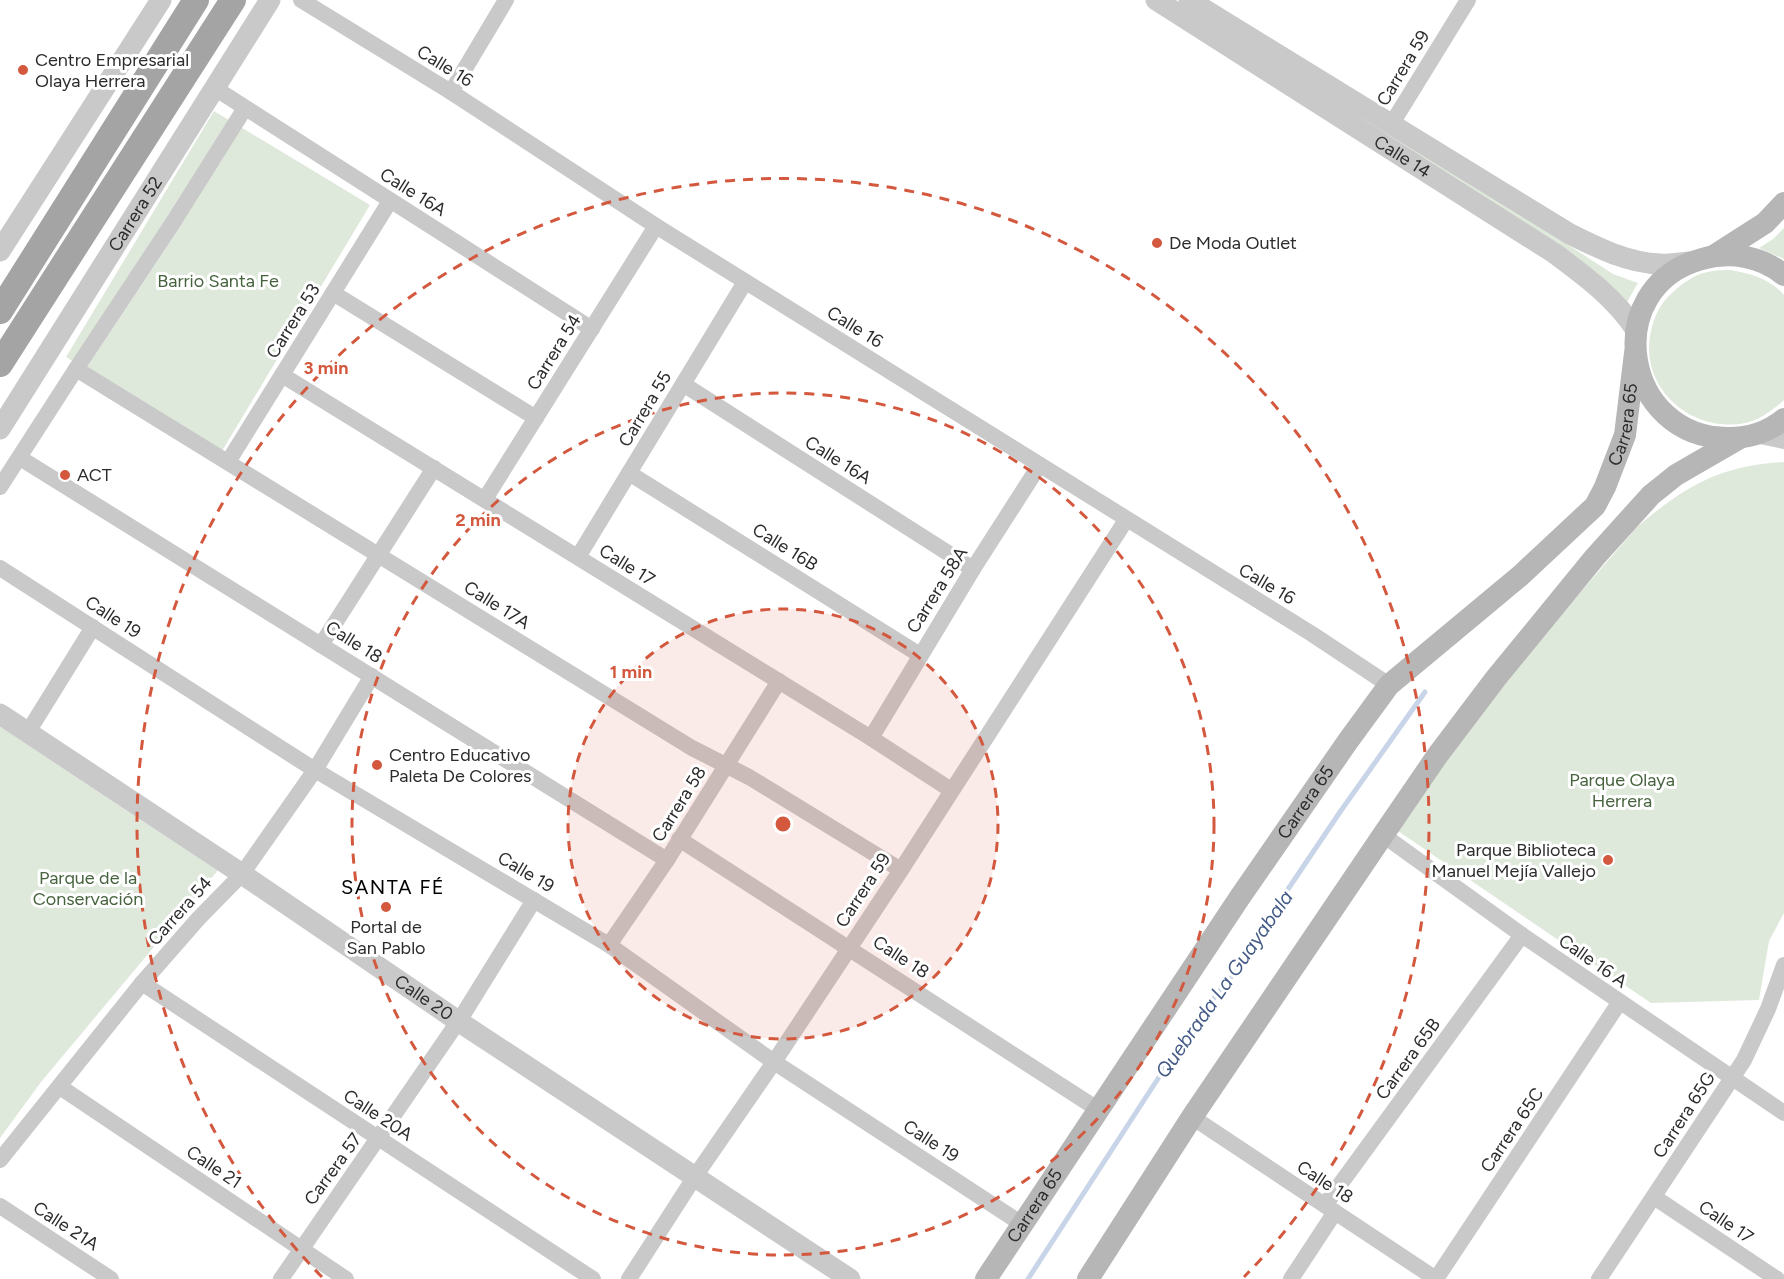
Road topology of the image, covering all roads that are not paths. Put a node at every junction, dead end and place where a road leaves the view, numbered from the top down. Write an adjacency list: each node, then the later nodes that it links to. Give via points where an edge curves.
1 (162, 0): 17 (street)
2 (196, 0): 23 (main road)
3 (233, 0): 27 (main road, Carrera 52)
4 (270, 0): 10 (street, Carrera 52)
5 (301, 0): 11 (street, Calle 16)
6 (506, 0): 11 (street)
7 (1156, 0): 25 (street, Calle 14, via 1548,249 1605,294)
8 (1189, 0): 13 (street, Calle 14)
9 (1468, 0): 13 (street, Carrera 59)
10 (213, 87): 12 (street, Calle 16A); 33 (street, Carrera 52)
11 (451, 92): 16 (street, Calle 16)
12 (245, 108): 14 (street, Calle 16A); 28 (street, Carrera 52)
13 (1392, 125): 19 (street, Calle 14, via 1593,245 1636,261)
14 (390, 201): 22 (street, Carrera 53); 24 (street, Calle 16A)
15 (1784, 203): 18 (main road, via 1765,224)
16 (656, 226): 21 (street, Calle 16); 24 (street, Carrera 54)
17 (0, 251)
18 (1715, 255): 19 (main road); 20 (main road, via 1759,260)
19 (1689, 262): 25 (main road, via 1650,295)
20 (1784, 275)
21 (745, 282): 30 (street, Carrera 55); 38 (street, Calle 16)
22 (333, 293): 29 (street, Carrera 53); 31 (street)
23 (0, 311)
24 (592, 328): 31 (street, Carrera 54)
25 (1636, 330): 26 (main road)
26 (1635, 353): 34 (main road, via 1640,378 1652,400 1669,418 1691,431 1715,438); 53 (main road, Carrera 65, via 1624,435 1595,506 1520,576)
27 (0, 364)
28 (76, 369): 36 (street, Carrera 52); 37 (street, Calle 17A)
29 (282, 375): 37 (street, Carrera 53); 39 (street, Calle 17)
30 (683, 384): 40 (street, Carrera 55); 47 (street, Calle 16A)
31 (536, 418): 42 (street, Carrera 54)
32 (1784, 419): 34 (main road)
33 (0, 429)
34 (1747, 436): 35 (street); 60 (main road, via 1676,475 1651,495 1496,678)
35 (1784, 441)
36 (20, 458): 41 (street, Carrera 52); 49 (street, Calle 18)
37 (228, 462): 44 (street, Calle 17A)
38 (1040, 466): 43 (street, Calle 16); 47 (street, Carrera 58A)
39 (434, 468): 42 (street, Calle 17); 44 (street)
40 (629, 473): 45 (street, Carrera 55); 50 (street, Calle 16B)
41 (0, 487)
42 (484, 499): 45 (street, Calle 17)
43 (1126, 520): 53 (street, Calle 16); 59 (street, Carrera 59)
44 (378, 555): 49 (street); 57 (street, Calle 17A)
45 (578, 557): 52 (street, Calle 17)
46 (0, 568): 48 (street, Calle 19)
47 (973, 569): 50 (street, Carrera 58A)
48 (93, 627): 55 (street); 58 (street, Calle 19)
49 (321, 645): 51 (street, Calle 18)
50 (920, 655): 56 (street, Carrera 58A)
51 (372, 676): 58 (street, Carrera 54); 62 (street, Calle 18)
52 (779, 681): 56 (street, Calle 17); 57 (street, Carrera 58)
53 (1389, 685): 76 (main road, Carrera 65, via 1240,897)
54 (0, 714): 55 (street, Calle 20)
55 (28, 732): 64 (street, Calle 20)
56 (871, 738): 59 (street, Calle 17)
57 (726, 766): 61 (street, Carrera 58); 63 (street, Calle 17A)
58 (315, 770): 64 (street, Carrera 54); 65 (street, Calle 19)
59 (951, 790): 63 (street, Carrera 59)
60 (1383, 836): 66 (street, Calle 16 A); 78 (main road)
61 (679, 839): 62 (street, Carrera 58); 68 (street, Calle 18)
62 (667, 860): 67 (street, Carrera 58)
63 (901, 870): 68 (street, Carrera 59)
64 (242, 874): 70 (street, Carrera 54); 72 (street, Calle 20)
65 (534, 900): 67 (street, Calle 19); 72 (street, Carrera 57)
66 (1522, 935): 71 (street, Calle 16 A); 84 (street, Carrera 65B)
67 (609, 945): 73 (street, Calle 19)
68 (849, 947): 73 (street, Carrera 59); 76 (street, Calle 18)
69 (1784, 965): 74 (street, Carrera 65G, via 1756,1036)
70 (142, 984): 75 (street, Carrera 54); 79 (street, Calle 20A)
71 (1619, 1003): 74 (street, Calle 16 A); 96 (street, Carrera 65C)
72 (458, 1021): 79 (street, Carrera 57); 81 (street, Calle 20)
73 (774, 1062): 81 (street, Carrera 59); 85 (street, Calle 19)
74 (1731, 1078): 77 (street, Calle 16 A); 82 (street, Carrera 65G)
75 (60, 1087): 80 (street, Carrera 54); 86 (street, Calle 21)
76 (1099, 1110): 85 (main road, Carrera 65)
77 (1784, 1113)
78 (1192, 1117): 84 (street, Calle 18); 94 (main road)
79 (379, 1138): 86 (street, Carrera 57); 90 (street, Calle 20A)
80 (0, 1160)
81 (694, 1178): 91 (street, Carrera 59); 92 (street, Calle 20)
82 (1654, 1197): 97 (street, Carrera 65G); 98 (street, Calle 17)
83 (0, 1206): 87 (street, Calle 21A)
84 (1330, 1208): 95 (street, Carrera 65B); 96 (street, Calle 18)
85 (1022, 1224): 93 (main road, Carrera 65)
86 (300, 1249): 88 (street, Carrera 57); 89 (street, Calle 21)
87 (111, 1279)
88 (281, 1279)
89 (346, 1279)
90 (593, 1279)
91 (629, 1279)
92 (850, 1279)
93 (986, 1279)
94 (1088, 1279)
95 (1291, 1279)
96 (1436, 1279)
97 (1599, 1279)
98 (1777, 1279)

